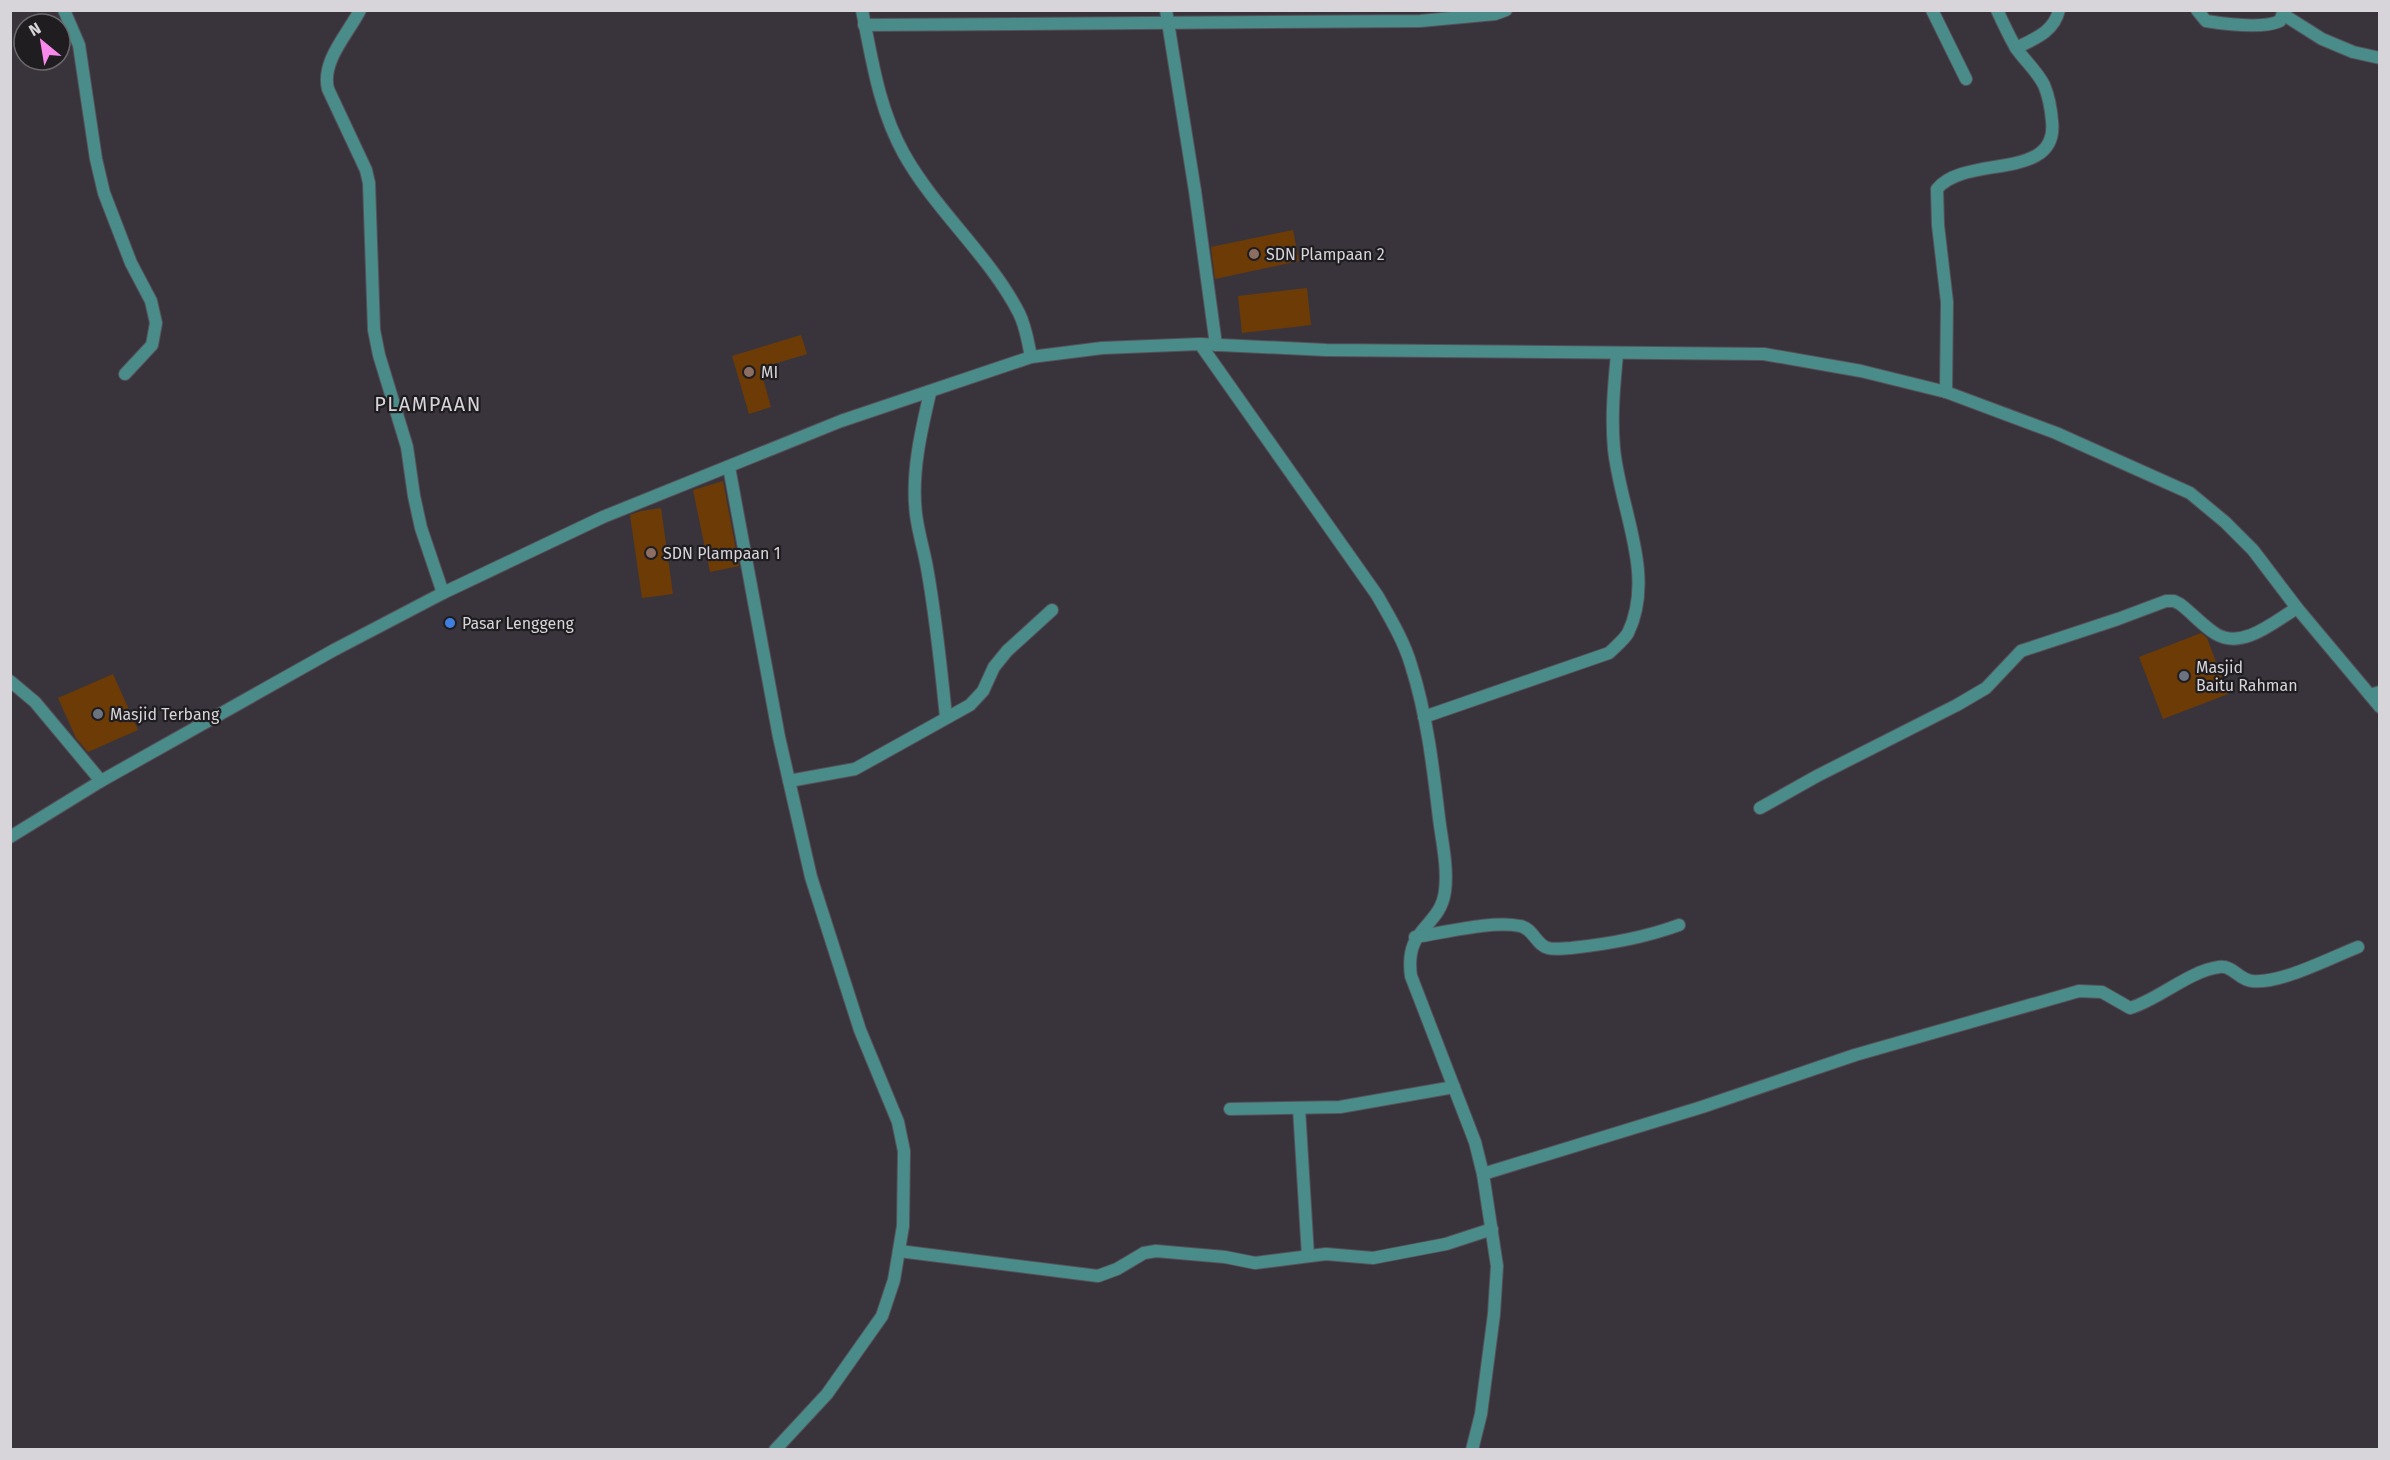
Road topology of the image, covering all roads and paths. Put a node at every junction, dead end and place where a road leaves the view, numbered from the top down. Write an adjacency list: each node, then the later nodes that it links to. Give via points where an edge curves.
1 (64, 10): 19 (street, via 79,45 104,193 130,263 151,301 156,323 152,345)
2 (360, 10): 23 (street, via 326,78 366,170 376,339 407,447 421,528)
3 (861, 10): 11 (street)
4 (1506, 10): 10 (street, via 1420,21)
5 (1932, 10): 14 (street)
6 (1997, 10): 12 (street)
7 (2059, 10): 12 (street, via 2047,31)
8 (2197, 10): 9 (street, via 2206,21 2217,23 2273,24)
9 (2284, 13): 13 (street, via 2322,39)
10 (1166, 17): 11 (street); 16 (street)
11 (864, 25): 18 (street, via 885,113 903,153 1008,295 1025,329)
12 (2016, 48): 20 (street, via 2044,85 2053,127 2044,152 2027,161 1955,175 1937,189 1947,302)
13 (2379, 58)
14 (1966, 79)
15 (1200, 344): 16 (street); 18 (street, via 1102,348); 30 (street, via 1377,595 1411,664)
16 (1216, 345): 17 (street)
17 (1617, 354): 20 (street, via 1764,354 1861,371); 30 (street, via 1611,415 1614,452 1638,579 1637,608 1627,635 1609,653)
18 (1031, 357): 21 (street)
19 (125, 374)
20 (1946, 392): 24 (street, via 2056,433 2190,493 2253,550)
21 (930, 393): 22 (street, via 841,421); 29 (street, via 921,430 916,514 939,647)
22 (729, 467): 23 (street, via 603,517); 32 (street)
23 (443, 593): 31 (street)
24 (2297, 608): 27 (street); 33 (street, via 2251,636 2234,638 2218,635 2180,604 2166,601 2021,651 1986,688)
25 (1052, 610): 29 (street, via 1007,651 970,705)
26 (10, 681): 31 (street, via 34,702)
27 (2375, 693): 28 (street)
28 (2379, 707)
29 (946, 717): 32 (street, via 855,769)
30 (1424, 717): 36 (street, via 1446,876 1442,907)
31 (101, 781): 34 (street)
32 (789, 781): 43 (street, via 811,877 904,1151)
33 (1760, 808)
34 (10, 837)
35 (1679, 925): 36 (street, via 1648,936 1554,949 1544,946 1522,926 1502,924)
36 (1415, 938): 38 (street, via 1409,961 1411,976)
37 (2358, 947): 41 (street, via 2288,975 2262,980 2248,981 2230,968 2216,968 2130,1008 2102,992 2079,991 1856,1055)
38 (1454, 1087): 39 (street, via 1340,1107); 41 (street)
39 (1299, 1108): 40 (street); 44 (street)
40 (1230, 1109)
41 (1483, 1174): 42 (street)
42 (1492, 1229): 44 (street, via 1446,1244 1373,1258); 46 (street, via 1497,1266 1494,1314 1481,1414)
43 (899, 1251): 44 (street, via 1098,1276 1156,1251 1255,1263); 45 (street, via 882,1316 827,1394)
44 (1308, 1256)
45 (776, 1449)
46 (1472, 1449)

